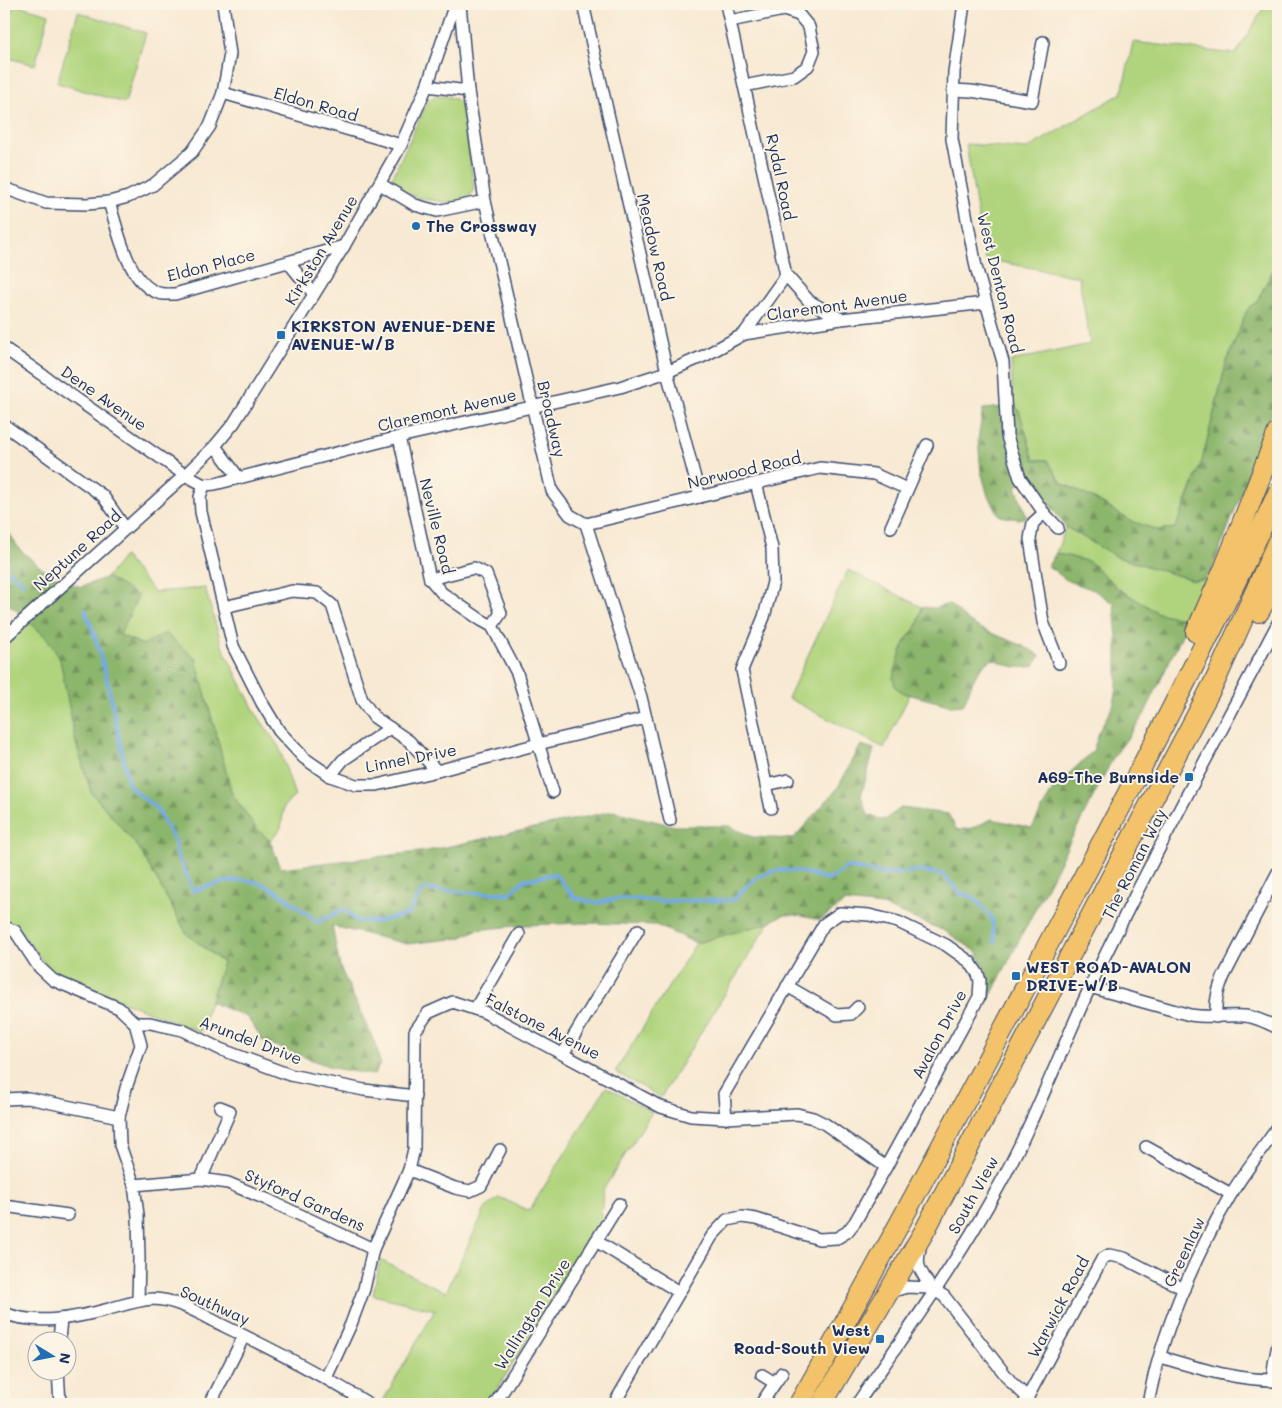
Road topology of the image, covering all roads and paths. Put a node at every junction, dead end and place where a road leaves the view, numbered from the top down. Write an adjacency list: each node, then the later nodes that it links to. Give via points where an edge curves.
1 (223, 4): 13 (street, via 230,54)
2 (455, 4): 9 (street, Kirkston Avenue)
3 (460, 4): 12 (street, Broadway)
4 (583, 4): 27 (street, Meadow Road)
5 (726, 4): 7 (street, Rydal Road)
6 (964, 4): 11 (street, West Denton Road)
7 (730, 21): 10 (street, Rydal Road); 10 (street, via 784,10 800,15 809,27 814,51 808,66 794,76)
8 (1043, 42): 11 (street, via 1032,101)
9 (427, 86): 12 (street); 14 (street, Kirkston Avenue)
10 (744, 86): 21 (street, Rydal Road)
11 (953, 90): 23 (street, West Denton Road, via 952,139 976,267)
12 (468, 91): 17 (street, Broadway)
13 (223, 93): 14 (street, Eldon Road); 18 (street, via 210,126 192,152 153,185)
14 (400, 145): 15 (street, Kirkston Avenue)
15 (380, 184): 17 (street, via 415,205 437,211); 19 (street, Kirkston Avenue)
16 (4, 188): 18 (street, via 46,203)
17 (484, 201): 28 (street, Broadway)
18 (109, 202): 20 (street, Eldon Place, via 130,265 144,285 157,293 175,294)
19 (344, 246): 20 (street, Eldon Place); 22 (street, Kirkston Avenue)
20 (288, 262): 22 (street)
21 (786, 275): 24 (street, via 809,301); 25 (street)
22 (314, 294): 33 (street, Kirkston Avenue, via 234,423)
23 (986, 302): 24 (street, Claremont Avenue); 42 (street, West Denton Road, via 1003,362 1007,436 1020,478)
24 (841, 319): 25 (street, Claremont Avenue)
25 (744, 334): 27 (street, Claremont Avenue)
26 (4, 348): 34 (street, Dene Avenue)
27 (667, 372): 28 (street, Claremont Avenue, via 620,387); 41 (street, Meadow Road)
28 (533, 407): 31 (street, Claremont Avenue); 43 (street, Broadway, via 552,491 570,515)
29 (4, 424): 45 (street, via 103,496)
30 (1278, 432): 66 (highway, via 1225,567)
31 (399, 437): 35 (street, Claremont Avenue); 49 (street, Neville Road)
32 (927, 445): 39 (street)
33 (215, 446): 34 (street, Kirkston Avenue); 35 (street)
34 (185, 475): 37 (street, Dene Avenue); 38 (street, Kirkston Avenue)
35 (239, 478): 37 (street, Claremont Avenue)
36 (756, 483): 39 (street, Norwood Road, via 820,468 874,474); 41 (street, Norwood Road); 62 (street, via 772,548 773,582 764,617 742,670)
37 (204, 485): 50 (street, Linnel Drive, via 200,497 201,512)
38 (172, 487): 45 (street, Neptune Road)
39 (907, 490): 44 (street)
40 (1278, 493): 66 (highway, via 1247,561)
41 (700, 497): 43 (street, Norwood Road)
42 (1044, 513): 46 (street, West Denton Road); 54 (street, via 1033,523 1030,539 1043,622)
43 (586, 524): 56 (street)
44 (891, 527)
45 (125, 528): 53 (street, Neptune Road)
46 (1058, 528)
47 (1278, 541): 55 (highway)
48 (1278, 577): 55 (highway)
49 (430, 579): 52 (street, Neville Road, via 442,593); 52 (street, via 474,568 486,574 501,613)
50 (224, 607): 57 (street, via 292,591 317,593 332,604 362,700 374,717); 60 (street, Linnel Drive, via 233,646 275,724 304,758)
51 (1278, 623): 73 (street, The Roman Way)
52 (492, 626): 58 (street, via 517,673)
53 (4, 638)
54 (1060, 663)
55 (1216, 679): 96 (highway)
56 (646, 718): 58 (street, Linnel Drive); 65 (street)
57 (390, 728): 59 (street, via 409,741); 60 (street, via 343,760)
58 (538, 744): 59 (street, Linnel Drive); 63 (street)
59 (437, 772): 60 (street, Linnel Drive, via 356,785)
60 (330, 776)
61 (788, 780): 62 (street)
62 (766, 785): 64 (street)
63 (553, 792)
64 (771, 808)
65 (670, 820)
66 (1090, 866): 123 (highway, via 903,1220)
67 (1278, 872): 68 (street)
68 (1273, 895): 76 (street, via 1218,989)
69 (4, 927): 77 (street, via 15,931 38,966 53,980 119,1008)
70 (638, 930): 79 (street)
71 (518, 934): 75 (street)
72 (787, 986): 74 (street, via 838,1016 851,1014); 84 (street, Avalon Drive, via 724,1094); 88 (street, Avalon Drive, via 824,924 840,913 898,922 946,946 970,962 978,974 979,997)
73 (1090, 987): 76 (street, via 1190,1015); 99 (street, South View, via 999,1185 972,1232)
74 (858, 1007)
75 (475, 1009): 79 (street, Falstone Avenue); 80 (street, Falstone Avenue, via 453,1002 428,1013 419,1025 415,1031)
76 (1216, 1017): 78 (street, via 1245,1016)
77 (135, 1023): 80 (street, Arundel Drive, via 182,1030 220,1049 290,1075 364,1090); 83 (street, via 141,1045)
78 (1278, 1028)
79 (563, 1054): 84 (street, Falstone Avenue, via 661,1107 691,1116)
80 (415, 1096): 89 (street, Falstone Avenue, via 414,1149)
81 (4, 1099): 83 (street, via 28,1098)
82 (220, 1107): 90 (street, via 230,1111)
83 (119, 1117): 91 (street, via 120,1145)
84 (726, 1118): 88 (street, Falstone Avenue, via 797,1114 813,1118)
85 (1278, 1127): 92 (street, Greenlaw)
86 (1146, 1147): 92 (street)
87 (500, 1150): 89 (street, via 481,1186 470,1190 455,1188)
88 (886, 1168): 101 (street, via 855,1222 837,1238 819,1239 756,1219 727,1220 712,1236)
89 (409, 1170): 98 (street, Falstone Avenue)
90 (201, 1179): 91 (street, Styford Gardens); 98 (street, Styford Gardens, via 228,1183)
91 (134, 1185): 103 (street, via 138,1215)
92 (1232, 1194): 100 (street, Greenlaw, via 1214,1224)
93 (619, 1204): 97 (street, Wallington Drive)
94 (4, 1208): 95 (street)
95 (68, 1215)
96 (924, 1232): 99 (street, via 918,1266); 102 (highway)
97 (596, 1241): 101 (street); 120 (street, Wallington Drive)
98 (373, 1249): 112 (street, Falstone Avenue, via 355,1316)
99 (932, 1289): 102 (street, via 908,1286); 116 (street, via 952,1304); 125 (street, South View)
100 (1184, 1289): 109 (street, Greenlaw); 116 (street, Warwick Road, via 1124,1258 1109,1255 1102,1259)
101 (679, 1292): 121 (street)
102 (888, 1293): 124 (highway)
103 (138, 1301): 105 (street, Southway); 107 (street, Southway, via 154,1299 186,1307)
104 (4, 1313): 105 (street, Southway, via 35,1319)
105 (61, 1319): 106 (street)
106 (60, 1330)
107 (244, 1336): 112 (street, Southway); 118 (street)
108 (1278, 1345): 114 (street)
109 (1160, 1357): 114 (street, via 1248,1380); 126 (street, Greenlaw)
110 (782, 1373): 115 (street)
111 (762, 1375): 115 (street)
112 (326, 1378): 119 (street, Southway)
113 (59, 1380): 117 (street)
114 (1275, 1380)
115 (775, 1383): 122 (street)
116 (1026, 1401)
117 (60, 1404)
118 (210, 1404)
119 (369, 1404)
120 (495, 1404)
121 (614, 1404)
122 (761, 1404)
123 (799, 1404)
124 (822, 1404)
125 (857, 1404)
126 (1148, 1404)

